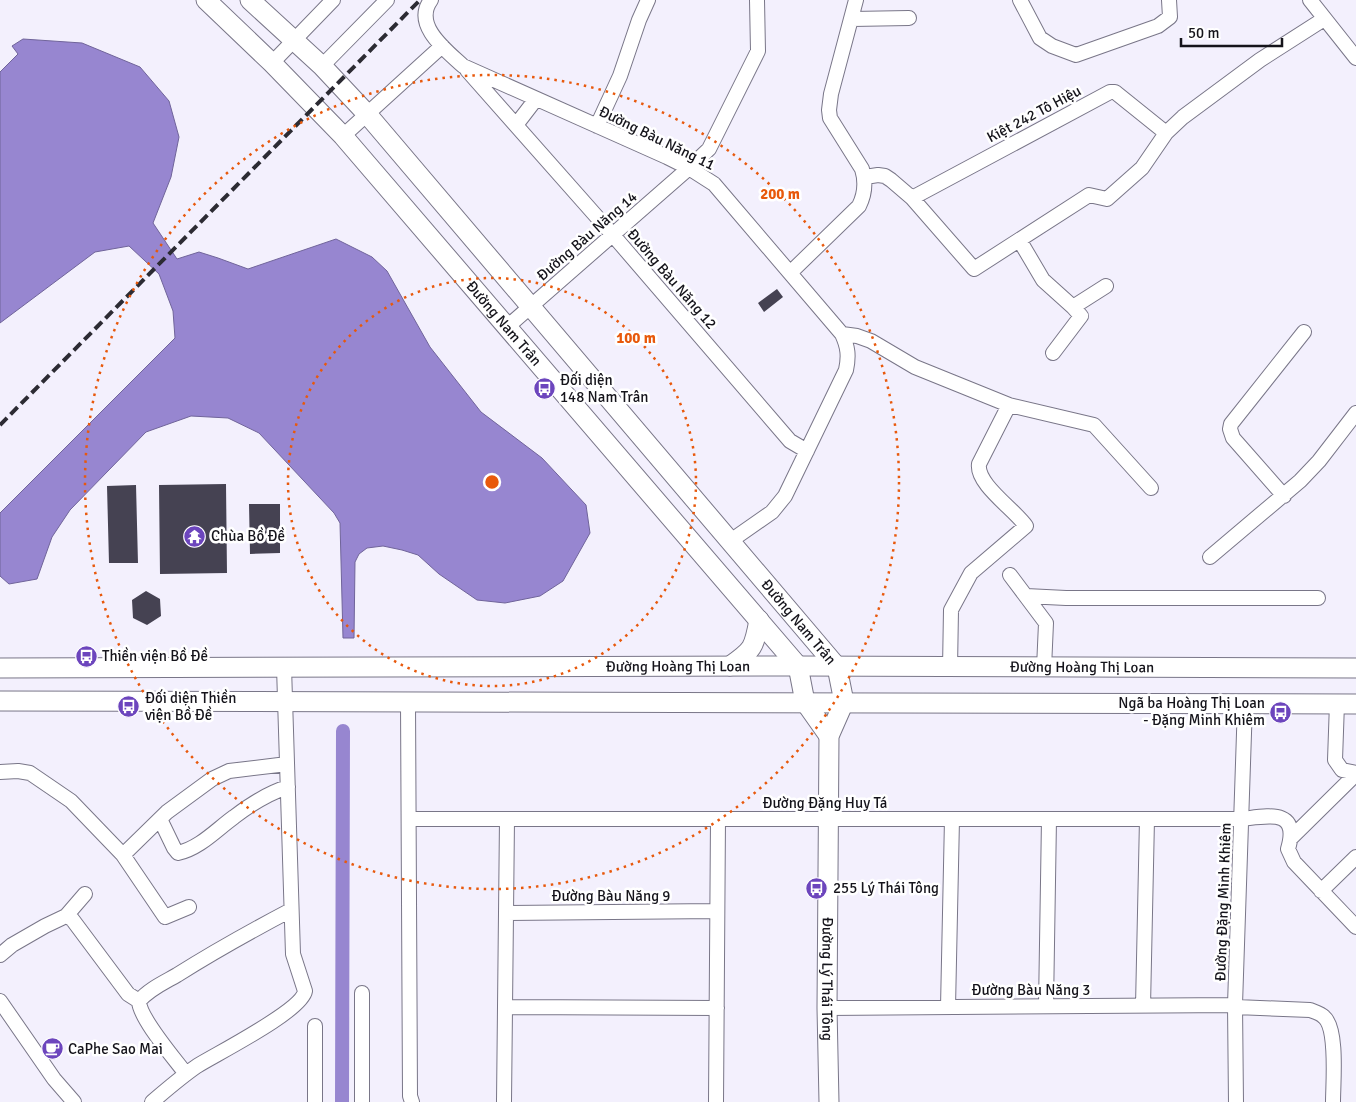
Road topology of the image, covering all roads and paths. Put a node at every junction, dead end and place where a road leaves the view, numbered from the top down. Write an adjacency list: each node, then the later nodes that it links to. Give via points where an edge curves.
1 (206, 0): 18 (main road, Đường Nam Trân)
2 (250, 0): 15 (main road, Đường Nam Trân)
3 (333, 0): 15 (street)
4 (387, 0): 19 (street)
5 (431, 0): 16 (street, Đường Bàu Năng 11, via 426,6 425,19)
6 (648, 0): 24 (street, via 620,76)
7 (757, 0): 27 (street, Đường Bàu Năng 14, via 758,50 709,148)
8 (856, 0): 13 (street)
9 (1020, 0): 10 (street, via 1040,38 1076,55 1158,26 1170,17)
10 (1169, 0)
11 (1310, 0): 14 (street)
12 (909, 18): 13 (street)
13 (852, 19): 28 (street, via 829,110 834,126)
14 (1324, 19): 17 (street); 25 (street, via 1196,106)
15 (294, 41): 18 (street); 19 (main road, Đường Nam Trân)
16 (442, 46): 20 (street, Đường Bàu Năng 11); 22 (street)
17 (1356, 58)
18 (272, 63): 26 (main road, Đường Nam Trân)
19 (322, 66): 22 (main road, Đường Nam Trân)
20 (463, 66): 21 (street, Đường Bàu Năng 11); 23 (street, Đường Bàu Năng 12)
21 (536, 99): 23 (street); 24 (street, Đường Bàu Năng 11)
22 (366, 114): 26 (street); 34 (main road, Đường Nam Trân)
23 (516, 125): 30 (street, Đường Bàu Năng 12)
24 (597, 126): 27 (street, Đường Bàu Năng 11)
25 (1166, 133): 29 (street, Kiệt 242 Tô Hiệu, via 1115,92 1110,92); 31 (street, via 1142,168 1107,199 1089,195)
26 (343, 136): 36 (main road, Đường Nam Trân)
27 (690, 168): 30 (street, Đường Bàu Năng 14); 32 (street, Đường Bàu Năng 11, via 714,184)
28 (865, 177): 29 (street, via 885,176); 32 (street, via 864,197 859,206)
29 (912, 198): 31 (street, via 974,269)
30 (612, 234): 34 (street, Đường Bàu Năng 14); 42 (street, Đường Bàu Năng 12, via 790,441)
31 (1020, 241): 35 (street, via 1043,280)
32 (790, 273): 38 (street, Đường Bàu Năng 11)
33 (1106, 286): 35 (street)
34 (530, 307): 36 (street, Đường Bàu Năng 14); 45 (main road, Đường Nam Trân)
35 (1073, 307): 39 (street, via 1081,316)
36 (506, 328): 50 (main road, Đường Nam Trân)
37 (1304, 332): 44 (street, via 1230,429 1233,438)
38 (842, 334): 40 (street, via 871,341 915,367); 42 (street, Đường Bàu Năng 11, via 848,345 846,370)
39 (1053, 352)
40 (1009, 405): 43 (street, via 1094,425); 56 (street, via 978,469 981,478 1026,526 971,573 951,610)
41 (1356, 413): 44 (street, via 1319,461)
42 (807, 452): 45 (street, Đường Bàu Năng 11, via 785,496 772,512)
43 (1151, 488)
44 (1284, 496): 46 (street)
45 (730, 542): 54 (main road, Đường Nam Trân)
46 (1210, 557)
47 (1010, 575): 48 (street)
48 (1026, 596): 49 (street); 57 (street, via 1046,623)
49 (1318, 598)
50 (759, 620): 51 (main road, via 752,648); 52 (main road, Đường Nam Trân)
51 (730, 666): 52 (main road, Đường Hoàng Thị Loan); 53 (main road, Đường Hoàng Thị Loan)
52 (798, 666): 54 (main road, Đường Hoàng Thị Loan); 62 (main road, Đường Nam Trân)
53 (284, 667): 55 (main road, Đường Hoàng Thị Loan); 60 (street)
54 (837, 667): 56 (main road, Đường Hoàng Thị Loan); 63 (main road, Đường Nam Trân)
55 (0, 668)
56 (950, 668): 57 (main road, Đường Hoàng Thị Loan)
57 (1044, 668): 58 (main road, Đường Hoàng Thị Loan)
58 (1356, 668)
59 (0, 701): 60 (main road)
60 (285, 702): 61 (main road); 68 (street)
61 (408, 702): 62 (main road); 73 (street)
62 (805, 702): 63 (main road); 67 (main road, Đường Nam Trân)
63 (844, 702): 64 (main road); 67 (main road)
64 (1245, 703): 65 (main road); 80 (street, Đường Đặng Minh Khiêm)
65 (1336, 704): 66 (main road); 70 (street, via 1335,760 1342,770)
66 (1356, 704)
67 (829, 736): 76 (main road, Đường Lý Thái Tông)
68 (287, 764): 71 (street); 72 (street, via 220,774 197,788)
69 (0, 772): 82 (street, via 30,773 41,780 71,801)
70 (1356, 774): 81 (street)
71 (288, 787): 72 (street, via 270,793 203,841 178,853); 87 (street)
72 (160, 819): 82 (street)
73 (409, 819): 74 (street, Đường Đặng Huy Tá); 109 (street)
74 (507, 819): 75 (street, Đường Đặng Huy Tá); 89 (street)
75 (718, 819): 76 (street, Đường Đặng Huy Tá); 88 (street)
76 (829, 819): 77 (street, Đường Đặng Huy Tá); 102 (main road, Đường Lý Thái Tông)
77 (952, 819): 78 (street, Đường Đặng Huy Tá); 100 (street)
78 (1049, 819): 79 (street, Đường Đặng Huy Tá); 96 (street)
79 (1147, 819): 80 (street, Đường Đặng Huy Tá); 97 (street)
80 (1242, 819): 81 (street, Đường Đặng Huy Tá, via 1275,815 1289,826); 98 (street, Đường Đặng Minh Khiêm)
81 (1291, 838): 84 (street, Đường Đặng Huy Tá, via 1290,854)
82 (123, 856): 86 (street, via 165,917)
83 (1356, 857): 84 (street)
84 (1322, 891): 91 (street, Đường Đặng Huy Tá)
85 (85, 894): 90 (street)
86 (189, 907)
87 (292, 910): 95 (street, via 194,964); 104 (street, via 293,954 304,996 294,1007)
88 (717, 911): 89 (street, Đường Bàu Năng 9); 101 (street)
89 (506, 912): 99 (street)
90 (66, 916): 92 (street, via 12,945); 95 (street, via 72,919 128,994)
91 (1356, 927)
92 (0, 955)
93 (362, 992): 108 (street)
94 (0, 1001): 105 (street)
95 (139, 1001): 104 (street, via 148,1022)
96 (1046, 1006): 97 (street, Đường Bàu Năng 3); 100 (street, Đường Bàu Năng 3)
97 (1143, 1006): 98 (street, Đường Bàu Năng 3)
98 (1236, 1006): 113 (street, Đường Đặng Minh Khiêm); 114 (street, Đường Bàu Năng 3, via 1310,1010 1326,1018 1333,1032)
99 (505, 1007): 101 (street); 110 (street)
100 (948, 1007): 102 (street, Đường Bàu Năng 3)
101 (717, 1008): 111 (street)
102 (827, 1008): 112 (main road, Đường Lý Thái Tông)
103 (315, 1026): 107 (street)
104 (186, 1074): 106 (street)
105 (67, 1100)
106 (152, 1102)
107 (315, 1102)
108 (362, 1102)
109 (412, 1102)
110 (504, 1102)
111 (716, 1102)
112 (829, 1102)
113 (1236, 1102)
114 (1333, 1102)

